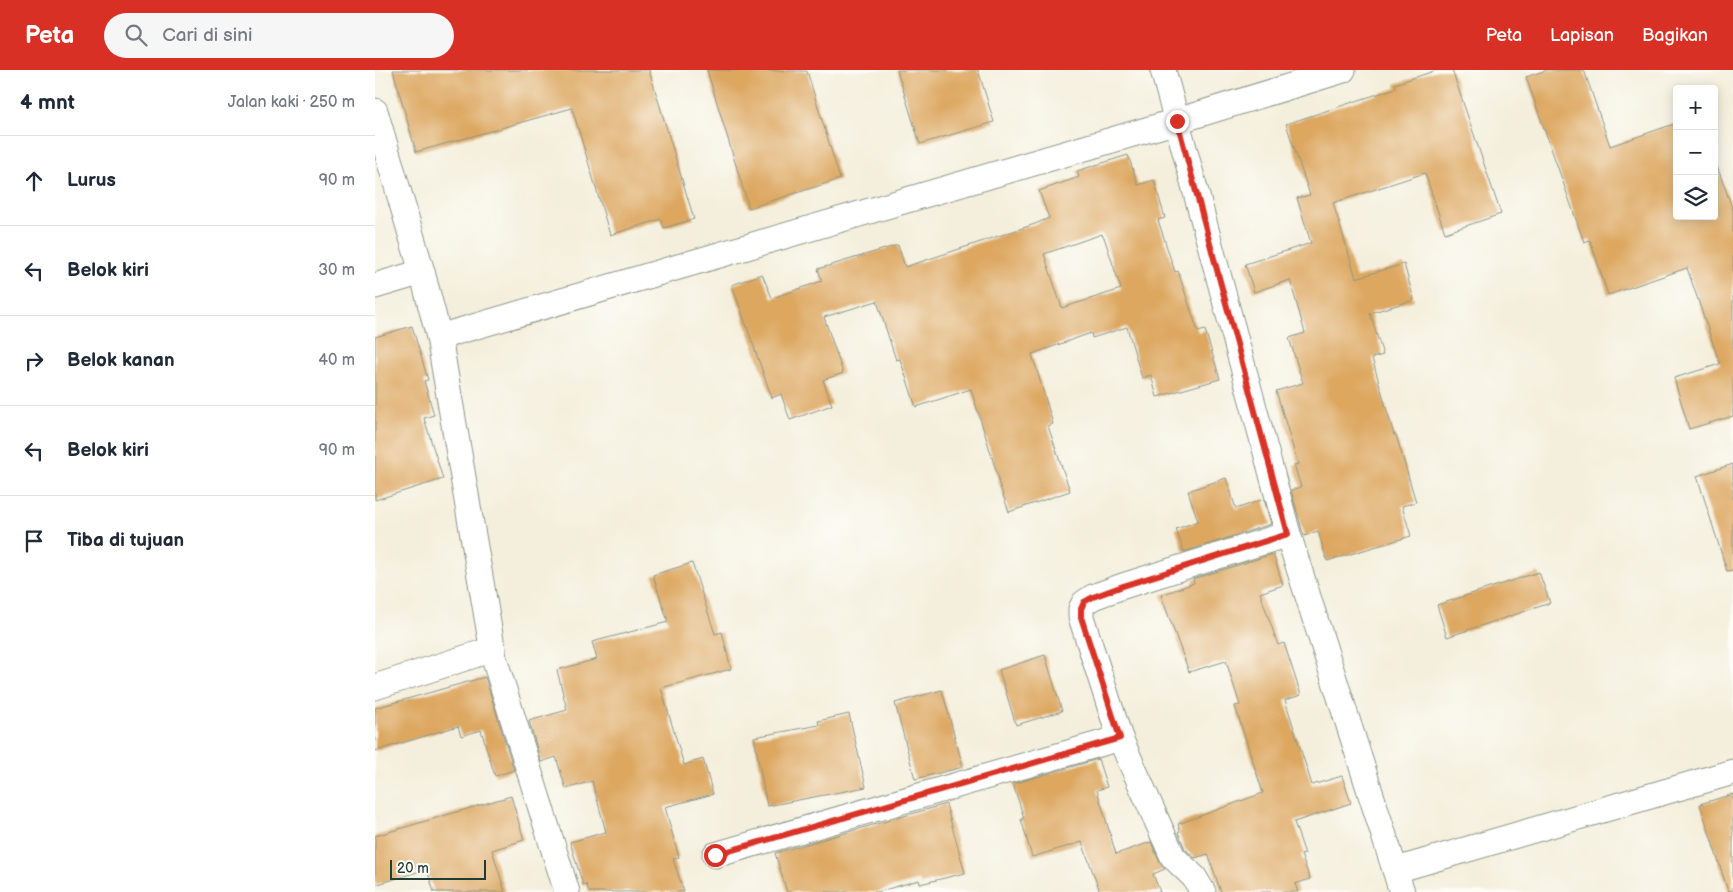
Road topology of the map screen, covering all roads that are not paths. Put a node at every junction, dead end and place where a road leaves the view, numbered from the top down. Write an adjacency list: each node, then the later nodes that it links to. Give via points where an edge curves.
1 (1163, 70): 4 (street)
2 (1343, 70): 4 (street)
3 (375, 111): 5 (street)
4 (1177, 121): 7 (street); 8 (street)
5 (422, 272): 6 (street); 7 (street)
6 (375, 286)
7 (439, 338): 9 (street)
8 (1288, 534): 11 (street, via 1123,586 1084,602 1081,617); 14 (street)
9 (493, 650): 10 (street); 15 (street)
10 (375, 687)
11 (1120, 738): 13 (street); 16 (street, via 1173,857)
12 (1733, 772): 14 (street)
13 (715, 855)
14 (1399, 881)
15 (567, 892)
16 (1203, 892)

